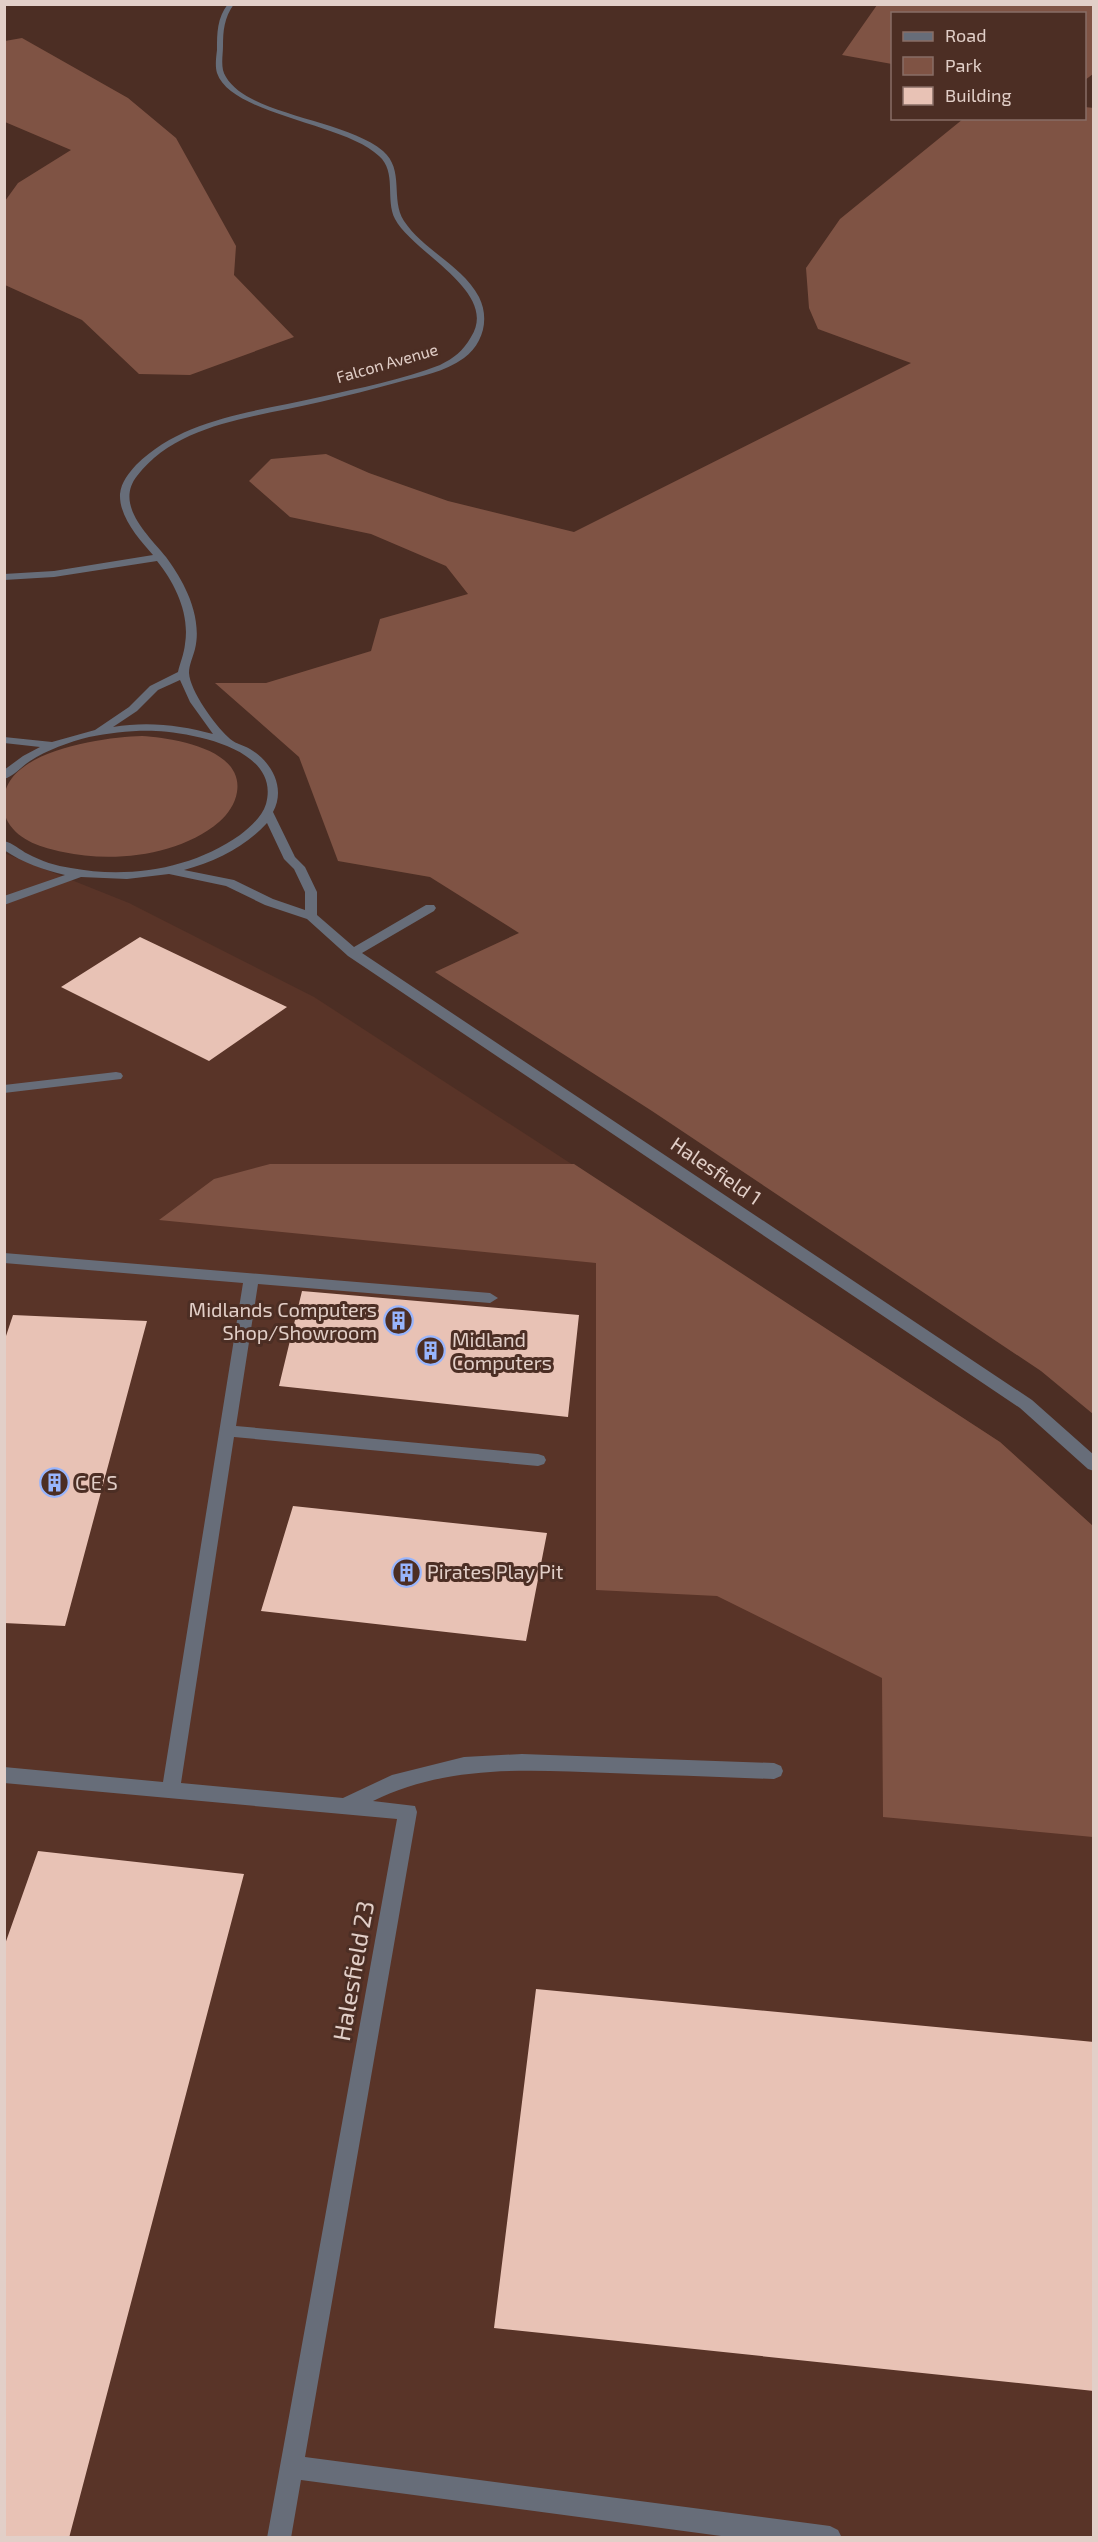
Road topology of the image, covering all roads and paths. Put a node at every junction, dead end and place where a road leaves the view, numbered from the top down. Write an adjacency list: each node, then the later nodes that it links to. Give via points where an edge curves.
1 (231, 4): 2 (street, Falcon Avenue, via 221,30 218,66 224,82 256,102 349,135 382,154 394,173 393,197 398,217 411,235 463,280 481,319 470,348 443,365 215,424 157,450 137,469 124,490 133,524)
2 (160, 556): 3 (street, via 54,574); 4 (street, Falcon Avenue, via 174,574 189,611 191,644)
3 (4, 577)
4 (183, 674): 5 (street, via 154,688 134,709); 7 (street, via 193,698)
5 (95, 733): 7 (street, via 163,729); 8 (street)
6 (4, 740): 8 (street)
7 (224, 740): 10 (street, via 254,756 271,777 273,801)
8 (53, 746): 9 (street)
9 (4, 776)
10 (268, 813): 12 (street, Halesfield 1, via 230,847); 16 (street, via 311,892)
11 (4, 844): 13 (street, Halesfield 1, via 36,862)
12 (169, 870): 13 (street, Halesfield 1, via 125,875); 16 (street, Halesfield 1, via 230,883)
13 (83, 873): 14 (street)
14 (4, 901)
15 (430, 908): 17 (street)
16 (311, 916): 17 (street, Halesfield 1)
17 (353, 953): 25 (street, Halesfield 1, via 1026,1404)
18 (116, 1076): 19 (street)
19 (4, 1089)
20 (4, 1258): 21 (street)
21 (251, 1280): 22 (street); 23 (street)
22 (490, 1298)
23 (228, 1431): 24 (street); 28 (street)
24 (538, 1460)
25 (1094, 1465)
26 (774, 1771): 29 (street, via 522,1762 464,1765 392,1783)
27 (4, 1774): 28 (street, Halesfield 23)
28 (171, 1790): 29 (street, Halesfield 23)
29 (345, 1806): 30 (street, Halesfield 23, via 408,1812)
30 (292, 2467): 31 (street, Halesfield 23); 32 (street)
31 (279, 2538)
32 (830, 2538)

